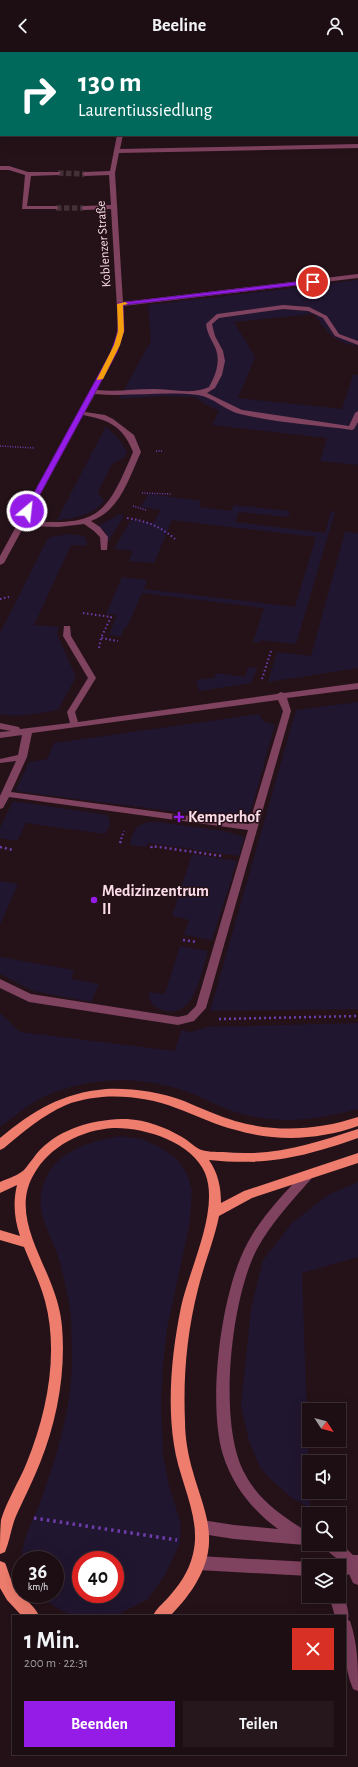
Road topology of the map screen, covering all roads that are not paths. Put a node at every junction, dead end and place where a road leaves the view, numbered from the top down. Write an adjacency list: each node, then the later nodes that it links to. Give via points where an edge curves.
1 (120, 136): 3 (street, Koblenzer Straße)
2 (358, 146): 3 (street)
3 (117, 151): 5 (street, Koblenzer Straße)
4 (0, 168): 6 (street)
5 (112, 173): 8 (street); 9 (street, Koblenzer Straße)
6 (28, 174): 7 (street); 10 (street, via 24,208)
7 (58, 174)
8 (85, 174)
9 (113, 207): 11 (street); 13 (street, Koblenzer Straße)
10 (56, 208)
11 (84, 208)
12 (358, 276): 13 (street)
13 (120, 304): 15 (street, Koblenzer Straße, via 121,331 117,345)
14 (358, 343): 16 (street, via 337,335 325,317 309,309 283,307 217,316 209,324 210,334 220,352 220,372 212,388)
15 (92, 392): 16 (street); 17 (street, Koblenzer Straße)
16 (201, 393): 18 (street, via 240,412 352,428)
17 (81, 413): 19 (street, via 111,420 131,437 137,452 114,501 107,509); 20 (street, Koblenzer Straße)
18 (358, 413)
19 (85, 521): 20 (street, via 67,525); 21 (street, via 104,537)
20 (21, 523): 22 (street, Koblenzer Straße)
21 (104, 548)
22 (0, 563)
23 (67, 628): 26 (street, via 67,636 92,678 71,712)
24 (358, 686): 25 (street)
25 (281, 695): 26 (street); 34 (street, via 287,711)
26 (74, 724): 28 (street)
27 (0, 726): 28 (street)
28 (28, 730): 29 (street); 30 (street)
29 (0, 735)
30 (22, 758): 31 (street); 32 (street)
31 (3, 761)
32 (6, 794): 33 (street); 34 (street)
33 (0, 806)
34 (254, 828): 35 (street, via 201,1008 190,1018 178,1021 29,998)
35 (0, 983)
36 (358, 1121): 38 (main road, via 304,1132 264,1132 223,1122 154,1096 106,1093 83,1096 44,1111)
37 (358, 1133): 39 (main road, via 299,1152 259,1158)
38 (0, 1145)
39 (196, 1154): 41 (main road, via 177,1140 158,1131 134,1125 107,1124 90,1127 62,1139 46,1151); 44 (main road, via 207,1165 212,1175 215,1187)
40 (358, 1158): 42 (main road)
41 (27, 1174): 43 (main road); 46 (main road, via 19,1210)
42 (306, 1176): 44 (main road, via 248,1194); 49 (street, via 267,1225 242,1268 229,1326 224,1407 226,1440 241,1480 275,1520)
43 (0, 1188)
44 (214, 1213): 48 (main road, via 186,1315 178,1392 181,1454)
45 (0, 1235): 46 (main road)
46 (28, 1243): 47 (main road, via 48,1291 54,1313 57,1339 56,1369 45,1433 27,1479)
47 (5, 1514): 51 (main road)
48 (202, 1527): 50 (street); 54 (main road)
49 (302, 1535)
50 (302, 1538)
51 (0, 1547)
52 (342, 1551): 53 (street)
53 (355, 1562): 55 (street); 58 (street)
54 (198, 1563): 56 (street); 61 (main road, via 174,1602)
55 (346, 1568)
56 (302, 1569)
57 (0, 1572): 60 (main road, via 13,1596)
58 (358, 1578)
59 (338, 1603): 62 (street)
60 (31, 1615)
61 (161, 1615)
62 (342, 1615)
63 (346, 1630): 64 (street)
64 (358, 1684)

